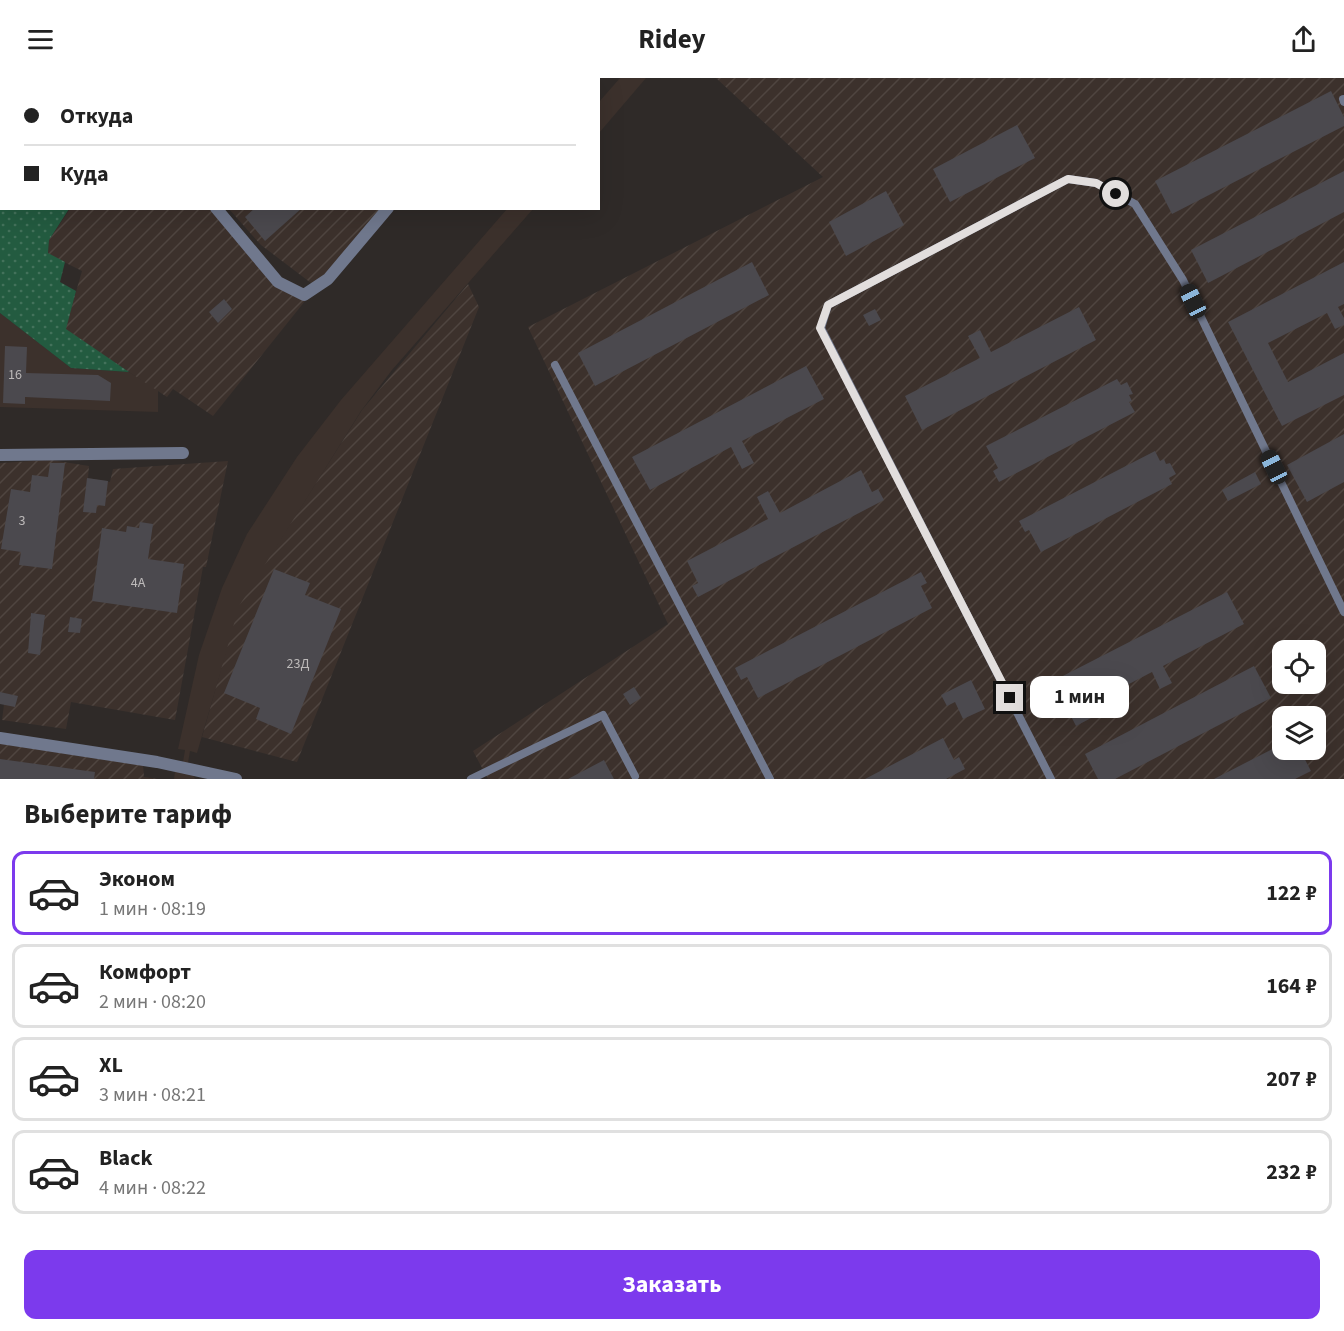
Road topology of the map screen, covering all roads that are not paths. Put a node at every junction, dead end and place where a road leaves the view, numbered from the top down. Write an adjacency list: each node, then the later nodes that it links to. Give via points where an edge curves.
1 (218, 210): 2 (street, via 278,282 304,295 328,279)
2 (386, 210)
3 (555, 364): 12 (lane)
4 (183, 453): 5 (street)
5 (0, 455)
6 (1344, 612): 13 (lane, via 1183,280 1135,204 1096,183 1068,179 828,305 820,328)
7 (0, 738): 8 (street)
8 (208, 776): 10 (street)
9 (635, 776): 11 (lane, via 603,715)
10 (236, 779)
11 (471, 779)
12 (770, 779)
13 (1051, 779)

